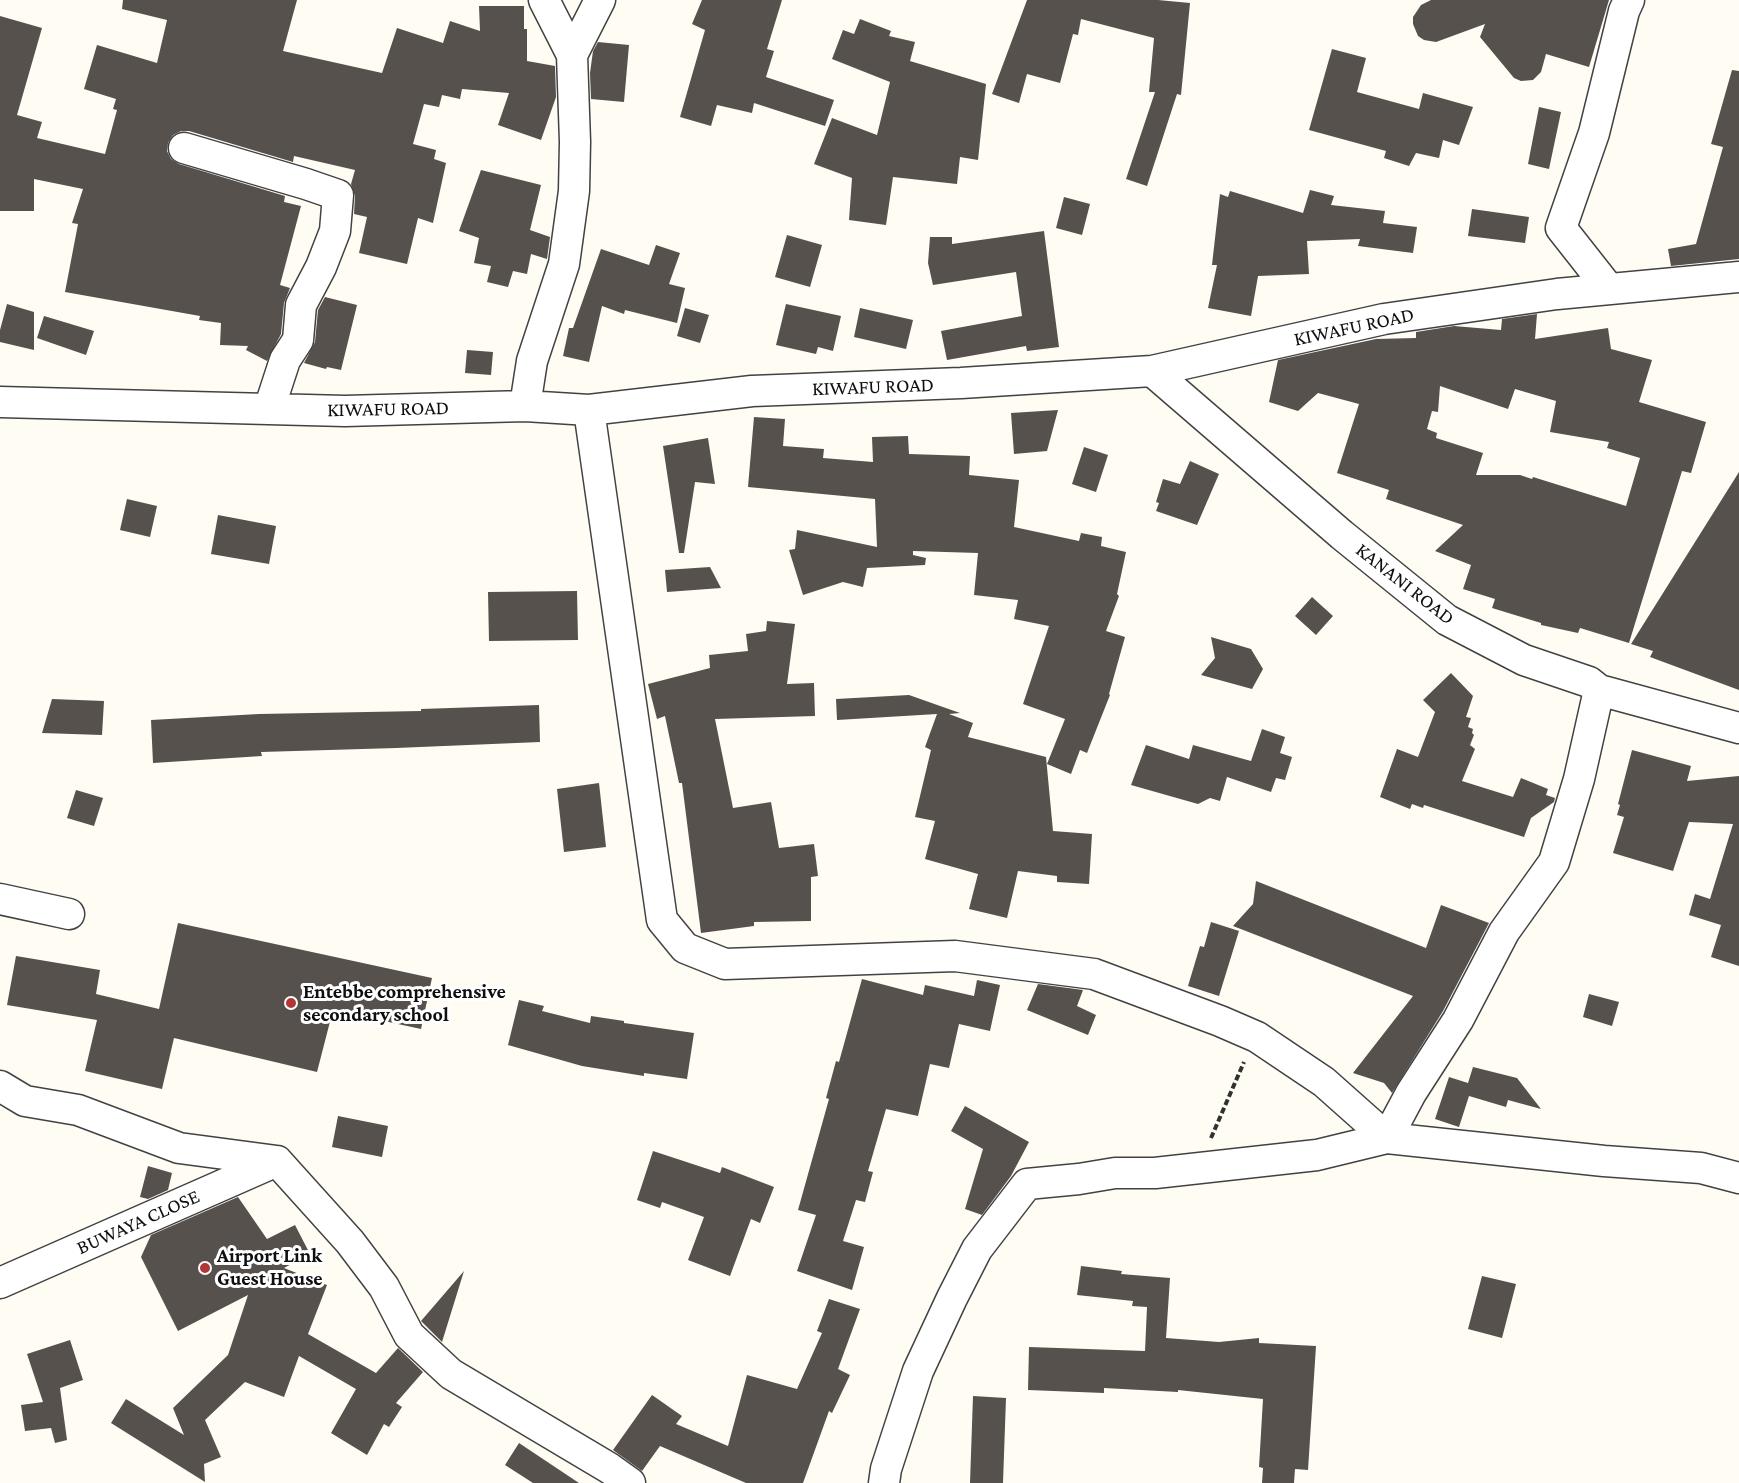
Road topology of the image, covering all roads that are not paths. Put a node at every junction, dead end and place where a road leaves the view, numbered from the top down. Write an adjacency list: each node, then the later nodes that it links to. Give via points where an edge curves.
1 (544, 0): 4 (street)
2 (600, 0): 4 (street)
3 (1629, 0): 7 (street, via 1594,133 1561,228)
4 (572, 55): 10 (street, via 575,141 571,222 564,264 532,361)
5 (184, 148): 11 (street, via 338,195 335,231 301,305 298,340 285,360)
6 (1739, 277): 7 (street, KIWAFU ROAD)
7 (1609, 289): 8 (street, KIWAFU ROAD, via 1384,319)
8 (1152, 371): 12 (street, KIWAFU ROAD, via 752,392); 13 (street, KANANI ROAD, via 1447,620 1524,660 1589,682)
9 (0, 402): 11 (street, KIWAFU ROAD)
10 (525, 406): 11 (street, KIWAFU ROAD); 12 (street, KIWAFU ROAD)
11 (269, 410)
12 (590, 410): 18 (street, via 662,920 685,948 725,964 955,956 1094,974 1255,1037 1324,1082)
13 (1599, 690): 14 (street, KANANI ROAD); 18 (street, via 1554,862 1504,932 1458,1020)
14 (1739, 728)
15 (0, 899): 16 (street)
16 (69, 914)
17 (0, 1086): 19 (street, via 25,1101 78,1110 179,1148)
18 (1386, 1138): 20 (street, via 1701,1168); 23 (street, via 1317,1155 1028,1184 977,1249 952,1298 918,1371)
19 (277, 1161): 21 (street, BUWAYA CLOSE); 22 (street, via 350,1242 384,1287 409,1335 452,1374)
20 (1739, 1178)
21 (0, 1283)
22 (630, 1483)
23 (884, 1483)

